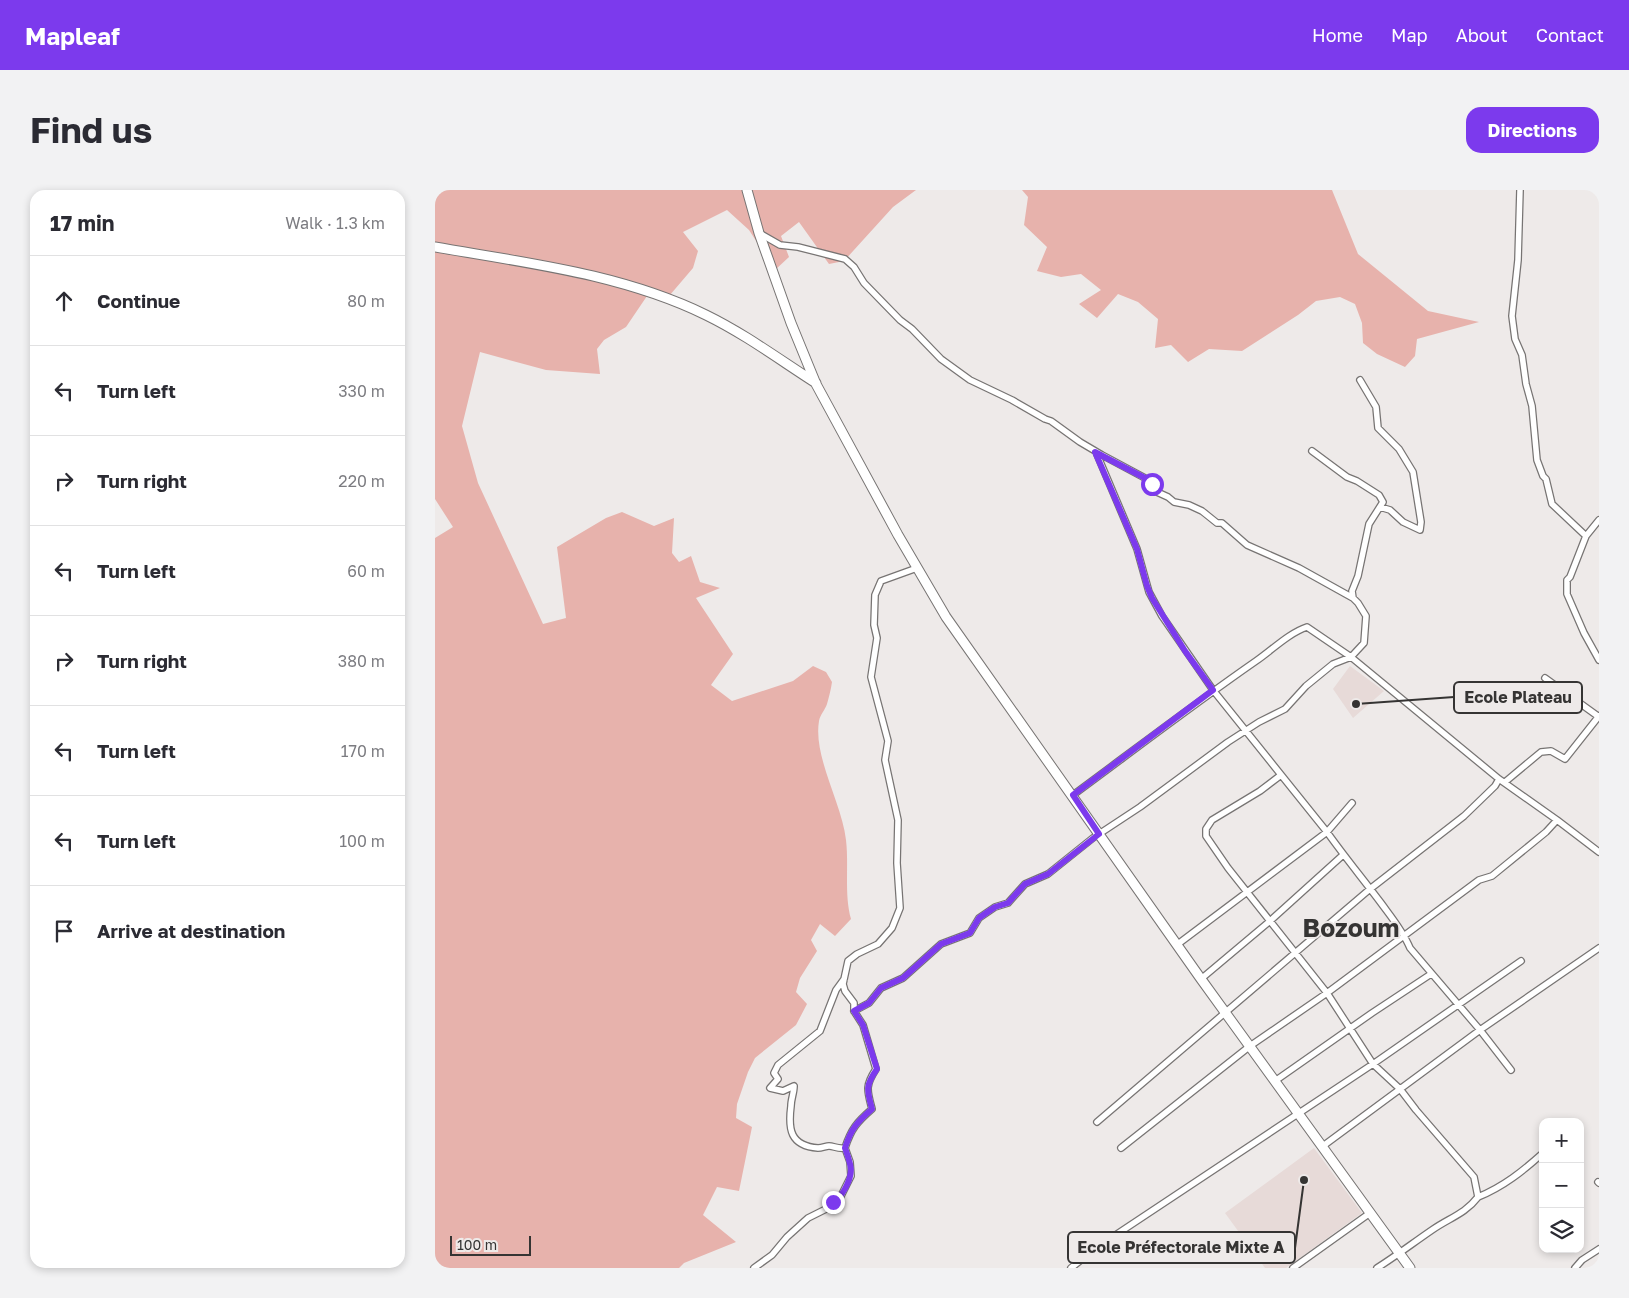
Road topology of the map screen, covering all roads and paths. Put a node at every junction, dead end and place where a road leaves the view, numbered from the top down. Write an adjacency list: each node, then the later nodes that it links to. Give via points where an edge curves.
1 (747, 190): 3 (main road)
2 (1520, 190): 11 (street, via 1512,316 1532,406 1537,460 1552,504)
3 (759, 233): 6 (main road); 8 (street, via 780,245 845,259 864,283 941,359 970,380 1051,421)
4 (435, 247): 6 (main road, via 628,284 706,315)
5 (1360, 380): 9 (street, via 1376,407 1378,428 1399,449 1413,472 1420,530)
6 (816, 384): 12 (main road)
7 (1312, 451): 9 (street, via 1347,478 1379,495 1383,502)
8 (1095, 452): 13 (street, via 1145,478 1157,492 1174,502 1189,505 1217,524 1222,523 1247,545 1299,568); 17 (street, via 1137,549 1152,598)
9 (1380, 506): 13 (street, via 1369,524)
10 (1599, 520): 11 (street)
11 (1586, 536): 15 (street, via 1567,580 1567,594)
12 (917, 568): 22 (main road, via 946,618); 38 (street, via 881,581 875,595 877,638 871,677 888,741 885,760 897,820 900,908 892,928 878,944 848,961)
13 (1353, 598): 14 (street, via 1365,616 1364,643)
14 (1351, 657): 17 (street, via 1307,627 1296,630 1277,647); 19 (street, via 1333,664 1306,686 1289,706); 21 (street)
15 (1599, 660)
16 (1545, 678): 18 (street)
17 (1213, 690): 19 (street); 22 (street)
18 (1599, 716): 21 (street, via 1565,759 1551,750 1541,752)
19 (1247, 732): 20 (street); 26 (street)
20 (1281, 775): 25 (street); 30 (street, via 1217,816 1206,829 1209,841)
21 (1502, 780): 24 (street); 29 (street, via 1463,816)
22 (1073, 795): 26 (main road)
23 (1352, 803): 25 (street)
24 (1557, 820): 27 (street); 32 (street, via 1493,876 1479,880)
25 (1327, 832): 28 (street); 30 (street)
26 (1099, 834): 33 (main road); 42 (street, via 1048,874 1025,884 1008,903 979,918 970,933 941,944 903,978 881,988 869,1003)
27 (1599, 852)
28 (1343, 855): 29 (street); 31 (street)
29 (1370, 889): 32 (street); 35 (street)
30 (1247, 892): 31 (street); 33 (street)
31 (1270, 921): 35 (street); 39 (street)
32 (1404, 934): 37 (street, via 1410,948); 40 (street)
33 (1177, 944): 39 (main road)
34 (1599, 948): 45 (street)
35 (1295, 953): 40 (street); 43 (street)
36 (1521, 961): 41 (street)
37 (1431, 974): 41 (street); 44 (street)
38 (845, 978): 42 (street, via 843,984 854,1003); 54 (street, via 835,990 820,1031 778,1065 773,1073 778,1079 770,1088 783,1091 794,1086 790,1132 805,1146)
39 (1201, 979): 43 (main road)
40 (1327, 993): 44 (street); 46 (street)
41 (1458, 1003): 45 (street); 47 (street)
42 (854, 1011): 54 (street, via 863,1025 877,1069 868,1080 872,1109 858,1121)
43 (1226, 1012): 46 (main road); 52 (street)
44 (1350, 1030): 47 (street); 49 (street)
45 (1480, 1030): 48 (street); 50 (street)
46 (1250, 1046): 49 (main road); 55 (street)
47 (1373, 1064): 50 (street); 51 (street)
48 (1511, 1070)
49 (1275, 1082): 51 (main road)
50 (1400, 1089): 53 (street); 57 (street, via 1475,1177)
51 (1298, 1114): 53 (main road); 62 (street, via 1096,1248)
52 (1097, 1122)
53 (1323, 1146): 58 (main road)
54 (845, 1148): 61 (street, via 851,1176 840,1198 808,1218 772,1255)
55 (1121, 1148)
56 (1539, 1156): 57 (street, via 1515,1176)
57 (1478, 1196): 60 (street, via 1469,1208)
58 (1370, 1213): 60 (main road); 63 (street)
59 (1599, 1249): 66 (street)
60 (1400, 1254): 64 (street); 65 (main road)
61 (754, 1268)
62 (1071, 1268)
63 (1293, 1268)
64 (1377, 1268)
65 (1410, 1268)
66 (1575, 1268)

